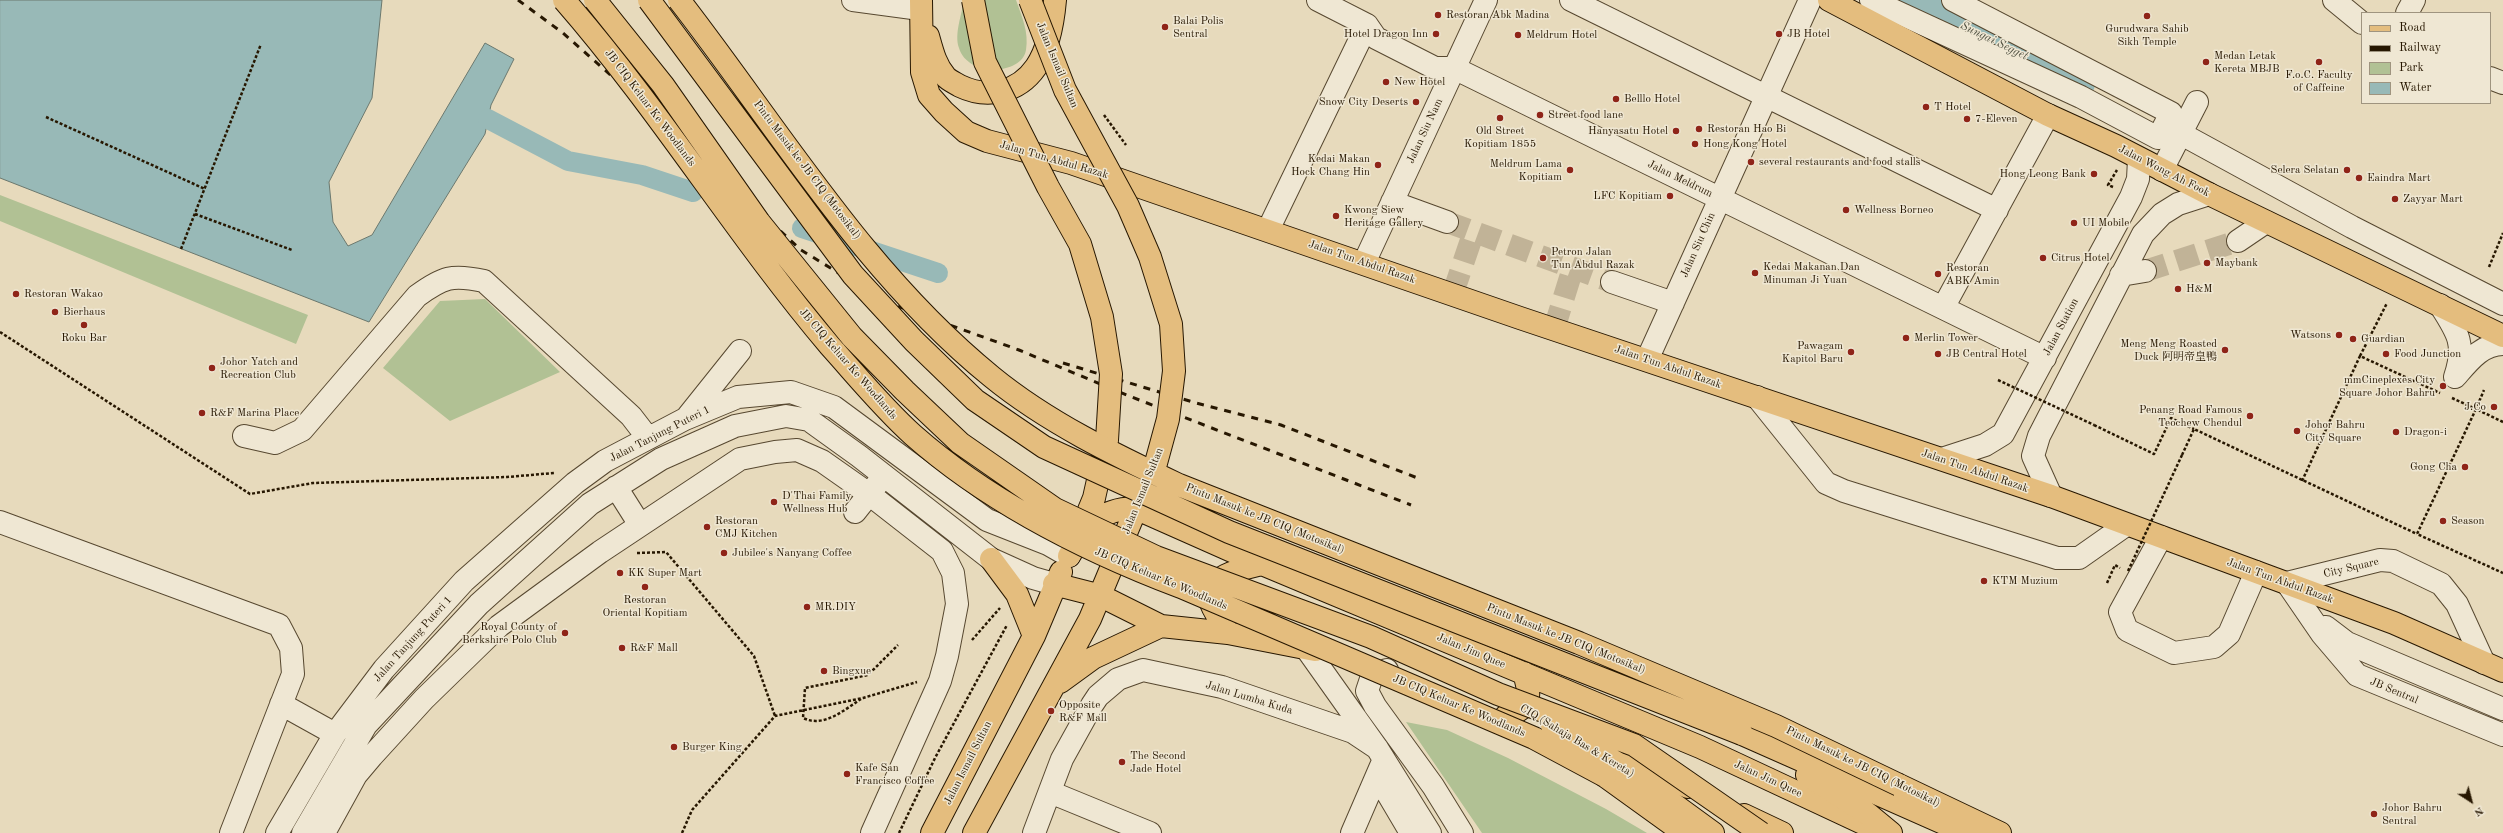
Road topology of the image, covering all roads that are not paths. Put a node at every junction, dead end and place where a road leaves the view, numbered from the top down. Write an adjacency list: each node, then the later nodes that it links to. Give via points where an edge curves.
1 (564, 0): 112 (main road, JB CIQ Keluar Ke Woodlands, bridge, via 653,109 775,278 809,320 877,400 947,463 1027,515 1127,566 1181,586 1534,738 1605,776)
2 (595, 0): 90 (main road, bridge, via 663,85 758,222 852,337 960,443 1055,509 1156,557 1371,638)
3 (649, 0): 96 (main road, bridge, via 852,275 914,341 975,400 1044,447 1229,532)
4 (679, 0): 119 (main road, Pintu Masuk ke JB CIQ (Motosikal), bridge, via 730,65 830,204 889,277 937,329 993,378 1058,422 1116,455 1179,485 1579,643 1769,723)
5 (853, 0): 18 (street)
6 (973, 0): 62 (main road, Jalan Ismail Sultan, bridge, via 985,62 1080,244 1102,317 1111,374 1107,440)
7 (1030, 0): 57 (main road, Jalan Ismail Sultan, bridge, via 1065,90 1128,206 1150,257 1171,324 1174,371 1168,419)
8 (1055, 0): 18 (main road, via 1049,40 1035,69 1017,86 992,94 972,91 946,77 936,63)
9 (1318, 0): 21 (street, Jalan Meldrum)
10 (1486, 0): 22 (street, Jalan Siu Nam)
11 (1571, 0): 25 (street)
12 (1810, 0): 25 (street, Jalan Siu Chin)
13 (1829, 0): 27 (main road, Jalan Wong Ah Fook)
14 (1871, 0): 28 (street, via 2081,97 2158,138)
15 (1953, 0): 28 (street, via 2171,113)
16 (2334, 0): 20 (street)
17 (2414, 0): 19 (street)
18 (920, 4): 37 (main road, Jalan Tun Abdul Razak, via 922,72 929,95 966,132 1072,163)
19 (2408, 12)
20 (2359, 14)
21 (1367, 25): 22 (street, Jalan Meldrum, via 1376,38 1435,68); 37 (street)
22 (1454, 68): 32 (street, Jalan Meldrum); 33 (street, Jalan Siu Nam)
23 (2491, 78): 24 (street)
24 (2503, 83)
25 (1766, 96): 32 (street, Jalan Siu Chin); 34 (street)
26 (2197, 102): 28 (street)
27 (2048, 115): 29 (main road, Jalan Wong Ah Fook); 34 (street)
28 (2172, 129): 30 (street); 44 (street, via 2352,227)
29 (2139, 159): 30 (main road, Jalan Wong Ah Fook); 50 (street, Jalan Station, via 2138,179 2131,197)
30 (2162, 170): 31 (main road, Jalan Wong Ah Fook)
31 (2209, 194): 36 (main road, Jalan Wong Ah Fook); 41 (street, via 2178,204 2157,219 2143,234)
32 (1720, 198): 43 (street, Jalan Siu Chin); 46 (street, Jalan Meldrum)
33 (1392, 202): 35 (street); 39 (street, Jalan Siu Nam)
34 (1997, 210): 46 (street)
35 (1447, 222)
36 (2266, 222): 38 (street); 45 (main road, Jalan Wong Ah Fook)
37 (1268, 230): 39 (main road, Jalan Tun Abdul Razak)
38 (2238, 241)
39 (1364, 263): 51 (main road, Jalan Tun Abdul Razak)
40 (2145, 271): 41 (street)
41 (2121, 275): 61 (street, via 2038,436 2033,456)
42 (1612, 282): 43 (street)
43 (1672, 303): 51 (street, Jalan Siu Chin)
44 (2503, 304)
45 (2440, 305): 47 (main road, Jalan Wong Ah Fook); 48 (street, via 2458,333 2462,357 2455,377 2473,357 2492,344)
46 (1943, 308): 50 (street, Jalan Meldrum)
47 (2503, 336)
48 (2503, 344)
49 (740, 352): 53 (street)
50 (2045, 358): 56 (street, Jalan Station, via 2003,434 1985,445)
51 (1647, 360): 52 (main road, Jalan Tun Abdul Razak)
52 (1757, 397): 56 (main road, Jalan Tun Abdul Razak); 66 (street, via 1826,483 1844,491 2057,558 2079,558)
53 (685, 419): 55 (street, Jalan Tanjung Puteri 1); 69 (street, Jalan Tanjung Puteri 1, via 738,397 791,392 834,408 987,520)
54 (244, 436): 55 (street, via 275,443 302,430 417,296 437,281 462,276 484,281 631,416)
55 (648, 438): 70 (street, Jalan Tanjung Puteri 1, via 605,461 575,483)
56 (1942, 459): 61 (main road, Jalan Tun Abdul Razak)
57 (1154, 469): 63 (main road, Jalan Ismail Sultan); 68 (main road, via 1153,493 1161,508)
58 (884, 476): 59 (street, Jalan Tanjung Puteri 1, via 809,420 786,416 735,426 661,460); 60 (street); 74 (street, Jalan Tanjung Puteri 1)
59 (616, 487): 67 (street); 72 (street, Jalan Tanjung Puteri 1, via 590,504)
60 (869, 494): 64 (street); 67 (street, via 810,455 797,450 775,452 740,459); 106 (street, via 942,551 954,573 957,604 942,674)
61 (2051, 496): 66 (main road, Jalan Tun Abdul Razak)
62 (1094, 498): 69 (street, via 1053,521 1032,528); 73 (main road, Jalan Ismail Sultan)
63 (1135, 508): 68 (main road, Jalan Jim Quee); 73 (main road, via 1120,509 1096,520 1087,528); 79 (main road, Jalan Ismail Sultan)
64 (855, 512)
65 (0, 522): 91 (street, via 279,625 291,648 293,674)
66 (2126, 525): 71 (main road, Jalan Tun Abdul Razak)
67 (640, 526): 92 (street, via 499,626)
68 (1182, 529): 75 (main road, Jalan Jim Quee)
69 (1009, 530): 73 (street, Jalan Tanjung Puteri 1, via 1048,544)
70 (519, 532): 72 (street); 95 (street, Jalan Tanjung Puteri 1, via 464,581 395,657)
71 (2161, 537): 76 (main road, Jalan Tun Abdul Razak); 76 (street, via 2120,612 2127,630 2174,653 2214,647 2229,634)
72 (538, 549): 88 (street, Jalan Tanjung Puteri 1, via 479,604)
73 (1069, 556): 78 (main road, Jalan Ismail Sultan)
74 (991, 559): 78 (street, Jalan Tanjung Puteri 1, via 1033,578); 83 (main road, via 1017,594)
75 (1262, 564): 82 (main road, via 1236,571 1221,578 1213,586 1210,600); 87 (main road, Jalan Jim Quee)
76 (2256, 572): 77 (main road, Jalan Tun Abdul Razak)
77 (2287, 583): 80 (street, JB Sentral); 85 (main road, Jalan Tun Abdul Razak, via 2394,623); 85 (street, City Square, via 2380,560 2393,561 2441,584 2451,594)
78 (1054, 584): 79 (main road); 83 (main road, Jalan Ismail Sultan)
79 (1101, 596): 81 (main road); 89 (main road, Jalan Ismail Sultan)
80 (2309, 615): 93 (street, JB Sentral, via 2347,643); 97 (street, JB Sentral, via 2357,675)
81 (1161, 626): 82 (main road); 89 (main road, via 1093,658)
82 (1228, 632): 84 (main road)
83 (1034, 636): 107 (main road, Jalan Ismail Sultan)
84 (1306, 648): 86 (main road); 98 (street, Jalan Lumba Kuda)
85 (2494, 667)
86 (1387, 670): 94 (main road); 111 (street, via 1372,676 1367,691 1375,706 1434,786)
87 (1524, 673): 94 (main road, via 1528,700 1518,712); 116 (main road, Jalan Jim Quee, via 1700,747)
88 (405, 682): 92 (street); 104 (street, Jalan Tanjung Puteri 1, via 366,725)
89 (1055, 686): 108 (main road, Jalan Ismail Sultan)
90 (1498, 694): 113 (main road, CIQ (Sahaja Bas & Kereta), bridge, via 1617,763); 114 (main road, bridge, via 1634,745)
91 (281, 704): 95 (street); 102 (street)
92 (430, 705): 105 (street, via 356,775)
93 (2503, 708)
94 (1506, 716): 115 (main road, via 1682,785)
95 (335, 734): 103 (street, Jalan Tanjung Puteri 1)
96 (1742, 734): 117 (main road, via 1868,814); 118 (main road)
97 (2503, 735)
98 (1379, 761): 99 (street, Jalan Lumba Kuda, via 1353,732 1222,687 1143,670 1118,679 1098,696 1084,716 1062,759); 101 (street, Jalan Lumba Kuda); 110 (street)
99 (1050, 792): 100 (street); 109 (street, Jalan Lumba Kuda)
100 (1142, 831)
101 (1422, 831)
102 (231, 833)
103 (277, 833)
104 (303, 833)
105 (324, 833)
106 (872, 833)
107 (932, 833)
108 (974, 833)
109 (1034, 833)
110 (1352, 833)
111 (1462, 833)
112 (1684, 833)
113 (1713, 833)
114 (1761, 833)
115 (1782, 833)
116 (1884, 833)
117 (1891, 833)
118 (1966, 833)
119 (2000, 833)

